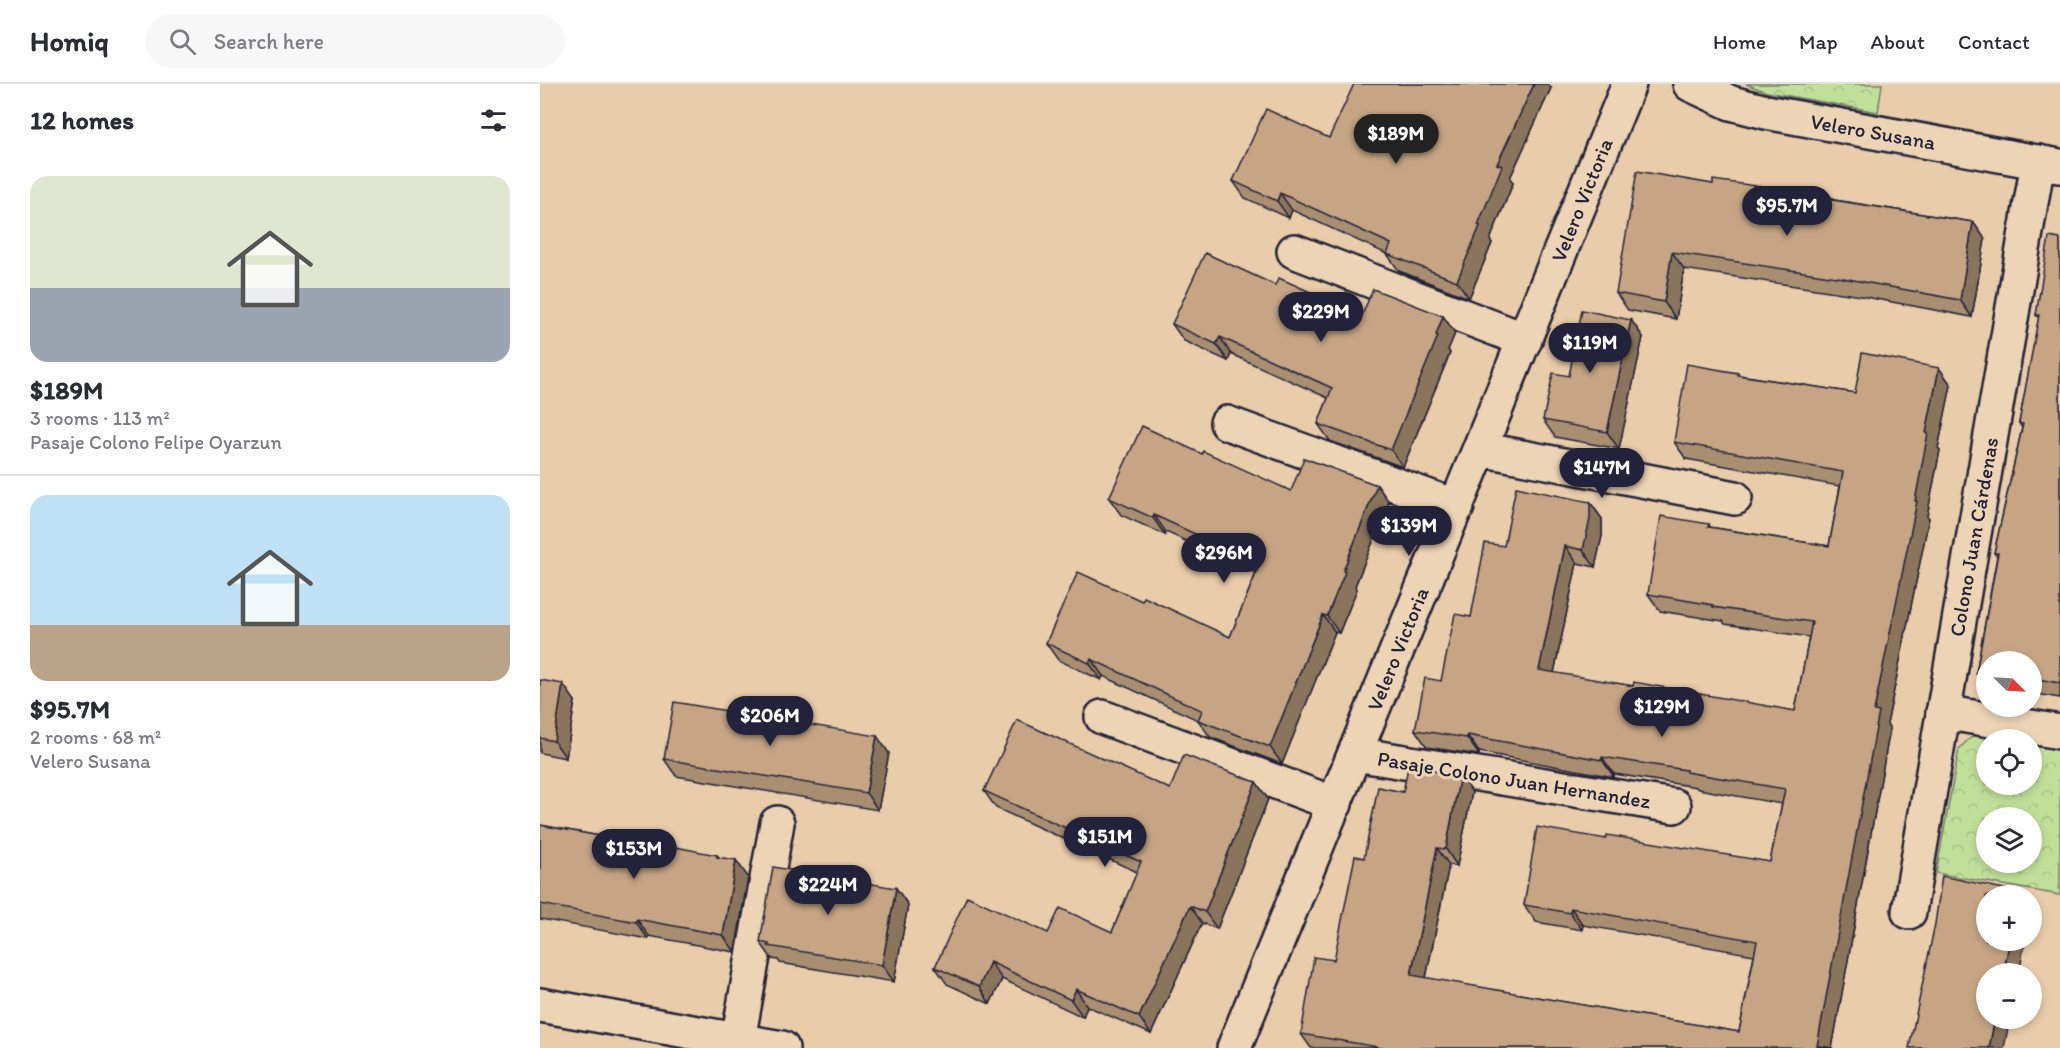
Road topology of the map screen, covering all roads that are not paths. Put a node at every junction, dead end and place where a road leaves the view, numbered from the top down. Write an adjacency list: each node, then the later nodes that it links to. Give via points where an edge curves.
1 (1629, 84): 5 (street, Velero Victoria)
2 (1690, 84): 3 (street, Velero Susana, via 1731,103 1766,112)
3 (2049, 164): 10 (street, Colono Juan Cárdenas)
4 (1294, 251): 5 (street)
5 (1525, 340): 7 (street, Velero Victoria)
6 (1227, 423): 9 (street)
7 (1480, 449): 8 (street); 9 (street, Velero Victoria)
8 (1735, 498)
9 (1457, 507): 13 (street, Velero Victoria)
10 (1943, 712): 12 (street); 17 (street, Colono Juan Cárdenas)
11 (1102, 717): 14 (street)
12 (2060, 732)
13 (1355, 754): 14 (street, Velero Victoria); 15 (street, Pasaje Colono Juan Hernandez)
14 (1335, 804): 21 (street, Velero Victoria)
15 (1674, 806)
16 (777, 823): 19 (street)
17 (1909, 912)
18 (540, 1005): 19 (street)
19 (738, 1040): 20 (street)
20 (782, 1048)
21 (1234, 1048)

